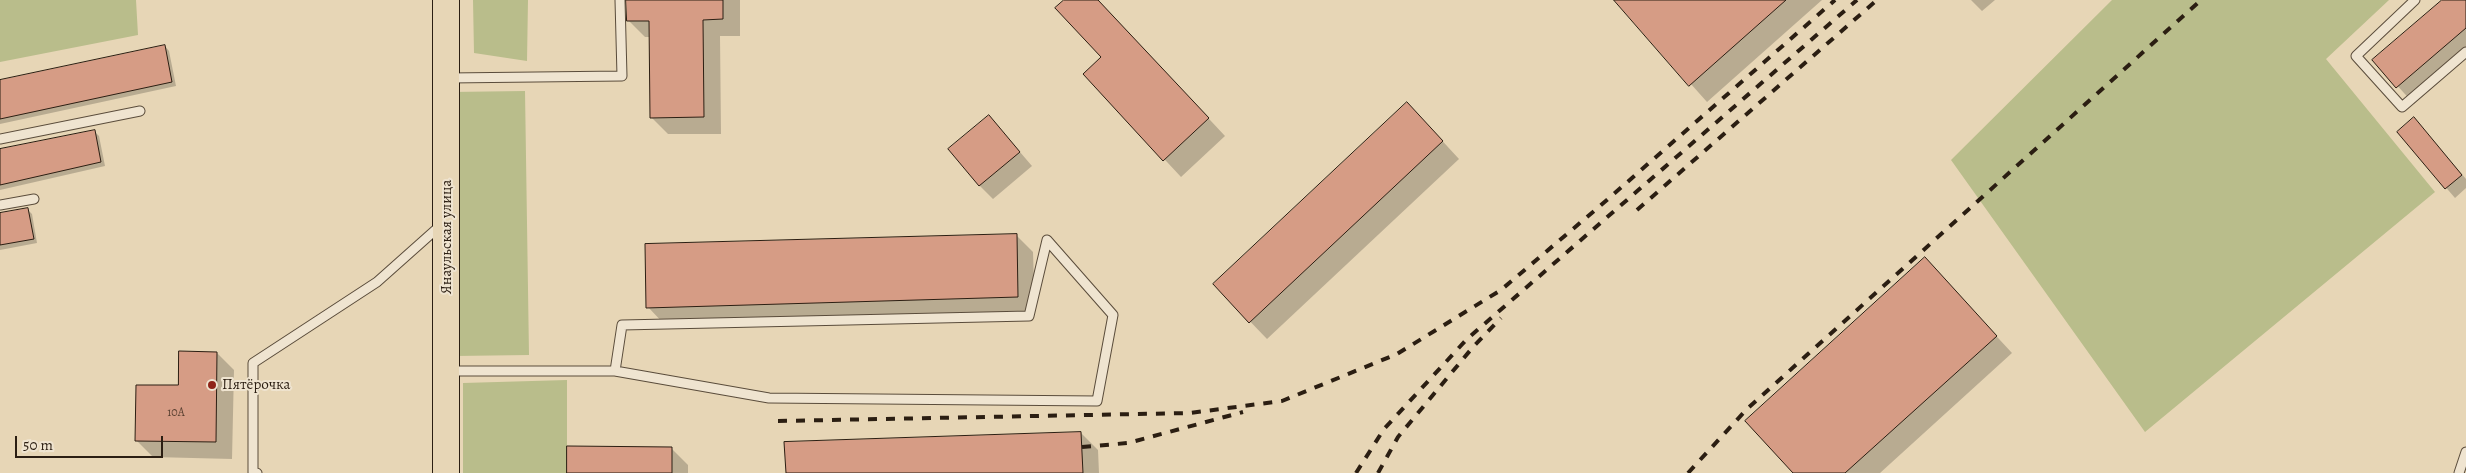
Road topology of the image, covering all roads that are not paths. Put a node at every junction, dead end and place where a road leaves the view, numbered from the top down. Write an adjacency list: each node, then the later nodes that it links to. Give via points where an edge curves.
1 (446, 0): 5 (main road, Янаульская улица)
2 (620, 0): 5 (lane, via 622,76)
3 (2415, 0): 4 (lane, via 2356,56 2402,107)
4 (2466, 52)
5 (446, 78): 10 (main road, Янаульская улица)
6 (140, 112): 7 (lane)
7 (0, 140)
8 (34, 199): 9 (lane)
9 (0, 205)
10 (446, 220): 11 (main road, Янаульская улица); 14 (lane, via 377,282 253,364 253,472)
11 (447, 371): 12 (lane); 15 (main road, Янаульская улица)
12 (615, 371): 12 (lane, via 622,325 1029,316 1047,240 1113,316 1098,401 769,398)
13 (2466, 452): 16 (lane)
14 (257, 473)
15 (446, 473)
16 (2459, 473)

